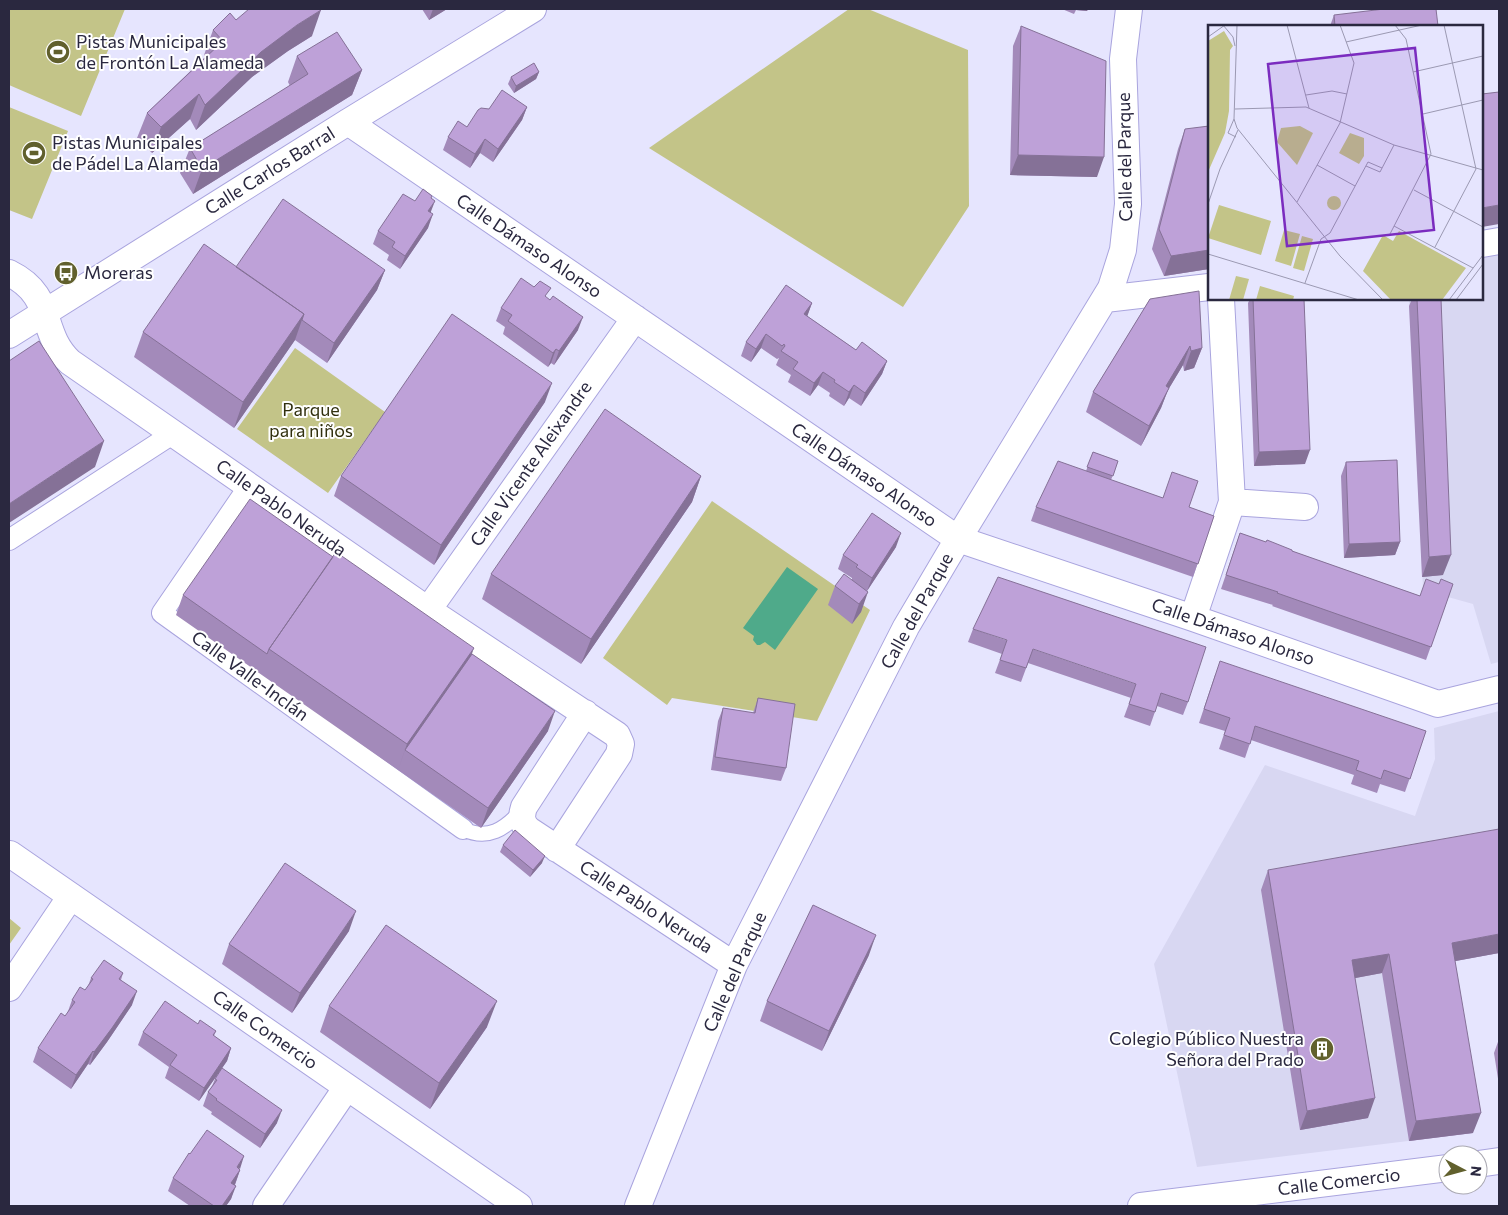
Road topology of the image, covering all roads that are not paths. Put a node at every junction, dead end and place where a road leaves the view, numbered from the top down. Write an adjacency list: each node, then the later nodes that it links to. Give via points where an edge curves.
1 (533, 9): 3 (street, Calle Carlos Barral)
2 (1129, 9): 8 (street, Calle del Parque, via 1123,59 1127,217 1120,263)
3 (348, 122): 10 (street, Calle Carlos Barral); 11 (street, Calle Dámaso Alonso)
4 (1499, 241): 5 (street)
5 (1483, 244)
6 (9, 273): 10 (street, Calle Pablo Neruda, via 31,288)
7 (1208, 287): 8 (street)
8 (1105, 299): 17 (street, Calle del Parque)
9 (1222, 300): 15 (street)
10 (45, 313): 12 (street, Calle Carlos Barral); 13 (street, Calle Pablo Neruda, via 54,341 70,362)
11 (634, 318): 17 (street, Calle Dámaso Alonso); 19 (street, Calle Vicente Aleixandre)
12 (9, 335)
13 (174, 433): 14 (street, Calle Pablo Neruda); 18 (street)
14 (249, 486): 19 (street, Calle Pablo Neruda); 24 (street, Calle Valle-Inclán, via 162,613)
15 (1232, 502): 16 (street); 20 (street)
16 (1305, 507)
17 (958, 539): 20 (street, Calle Dámaso Alonso); 28 (street, Calle del Parque, via 906,628)
18 (9, 540)
19 (428, 610): 22 (street, Calle Pablo Neruda)
20 (1193, 618): 21 (street, Calle Dámaso Alonso, via 1438,704)
21 (1499, 689)
22 (585, 713): 23 (street); 25 (street, Calle Pablo Neruda, via 617,735 621,750)
23 (524, 807): 24 (lane, via 505,826 489,834 472,834); 25 (street, Calle Pablo Neruda, via 522,820 525,827)
24 (463, 829)
25 (557, 849): 28 (street, Calle Pablo Neruda)
26 (10, 854): 27 (street, Calle Comercio)
27 (71, 896): 29 (street); 30 (street, Calle Comercio)
28 (734, 965): 35 (street, Calle del Parque)
29 (9, 988)
30 (347, 1087): 33 (street); 34 (street, Calle Comercio)
31 (1438, 1170): 32 (street, Calle Comercio)
32 (1319, 1195): 36 (street, Calle Comercio)
33 (266, 1206)
34 (519, 1206)
35 (638, 1206)
36 (1141, 1206)

